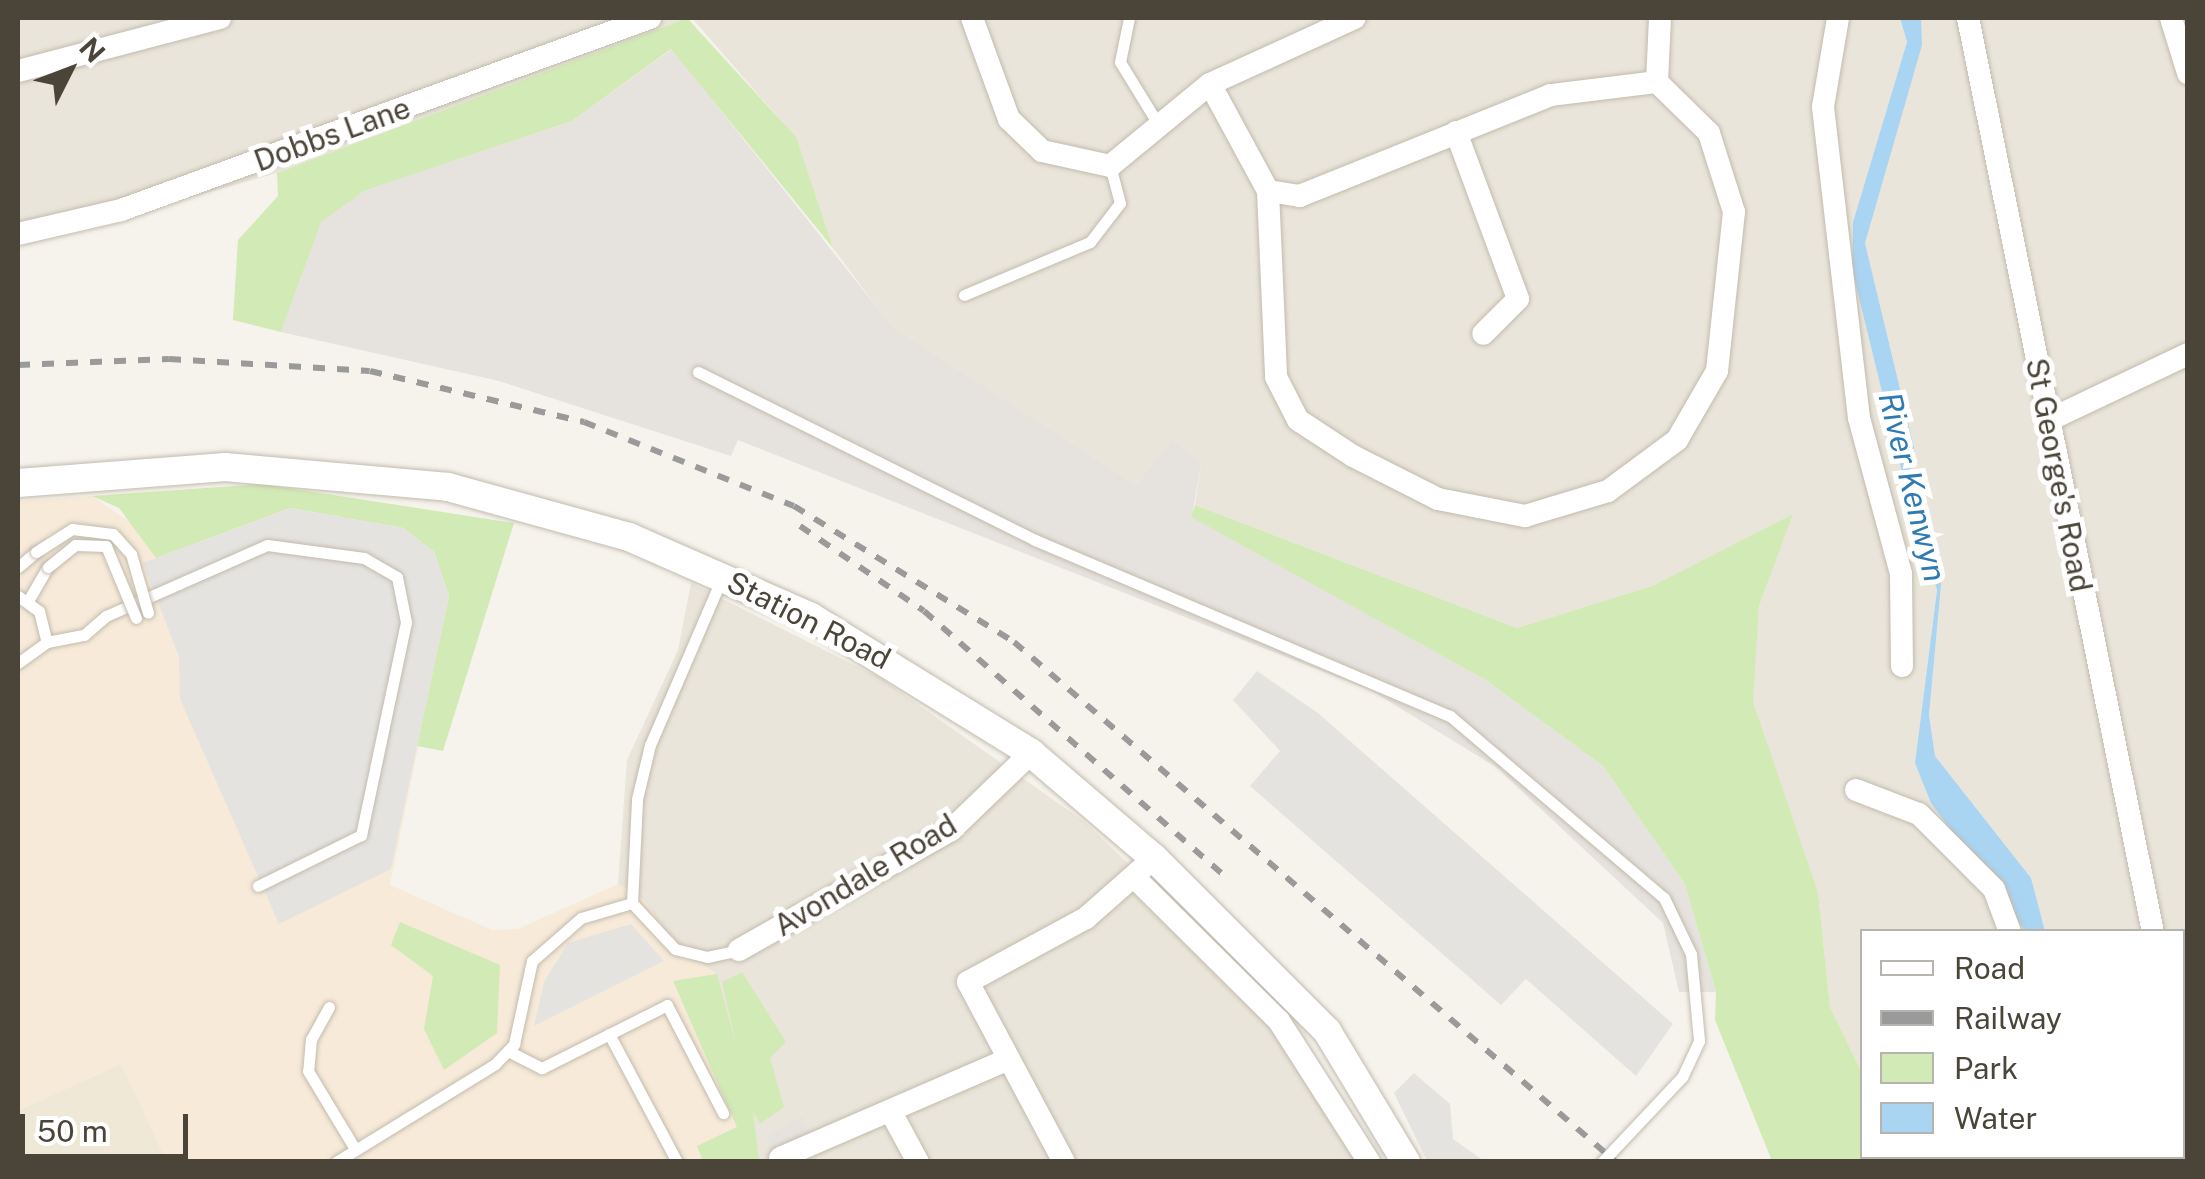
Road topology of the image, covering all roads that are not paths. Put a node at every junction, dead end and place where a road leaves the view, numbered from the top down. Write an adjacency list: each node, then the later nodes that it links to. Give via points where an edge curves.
1 (220, 18): 11 (street)
2 (645, 18): 19 (street, Dobbs Lane, via 121,210)
3 (972, 18): 17 (street, via 1009,120 1042,151)
4 (1129, 18): 15 (lane, via 1120,62)
5 (1355, 18): 10 (street)
6 (1838, 18): 31 (street, via 1823,107 1860,418 1902,574)
7 (1968, 18): 24 (street, St George's Road)
8 (2172, 18): 12 (street)
9 (1660, 19): 13 (street)
10 (1320, 24): 14 (street)
11 (18, 71)
12 (2188, 72)
13 (1658, 82): 16 (street, via 1551,95); 18 (street, via 1709,133 1734,212 1717,371 1676,440 1608,492 1525,516 1438,499 1298,420 1276,377 1266,316)
14 (1210, 84): 15 (street); 18 (street)
15 (1158, 124): 17 (street)
16 (1456, 132): 18 (street, via 1300,196); 21 (street, via 1518,299)
17 (1110, 166): 20 (lane, via 1120,203 1090,242)
18 (1268, 191)
19 (18, 234)
20 (964, 295)
21 (1483, 334)
22 (2188, 354): 24 (street)
23 (698, 372): 54 (lane, via 1035,540 1450,716 1664,898 1692,954 1699,1041 1682,1077)
24 (2048, 420): 38 (street, St George's Road)
25 (18, 483): 27 (street, Station Road, via 225,467 362,475 538,509)
26 (18, 567): 28 (lane, bridge, via 72,529 113,534 131,554 142,615 106,546 75,545)
27 (723, 575): 32 (street, Station Road, via 910,672); 36 (lane, via 650,745 636,800)
28 (23, 598): 29 (lane)
29 (47, 642): 30 (lane); 35 (lane, via 84,636 106,616 267,545 364,558 397,577 406,622 361,835)
30 (18, 663)
31 (1902, 666)
32 (1031, 754): 34 (street, Station Road); 39 (street, Avondale Road, via 951,830)
33 (1856, 790): 37 (street, via 1919,814 1994,889)
34 (1144, 867): 43 (street, via 1086,918 968,982); 52 (street, via 1279,1020); 53 (street, Station Road, via 1327,1031)
35 (258, 886)
36 (632, 903): 39 (lane, via 675,948 707,957); 42 (lane, via 553,936 532,961)
37 (2009, 929)
38 (2152, 929)
39 (739, 950)
40 (330, 1007): 46 (lane, via 311,1040 308,1071)
41 (609, 1034): 42 (lane, via 542,1068); 44 (lane, via 667,1004); 49 (lane)
42 (508, 1050): 46 (lane)
43 (1004, 1061): 45 (street); 51 (street)
44 (723, 1113)
45 (892, 1114): 47 (street); 50 (street)
46 (355, 1149): 48 (lane)
47 (780, 1158)
48 (336, 1162)
49 (677, 1162)
50 (918, 1162)
51 (1064, 1162)
52 (1370, 1162)
53 (1406, 1162)
54 (1602, 1162)

